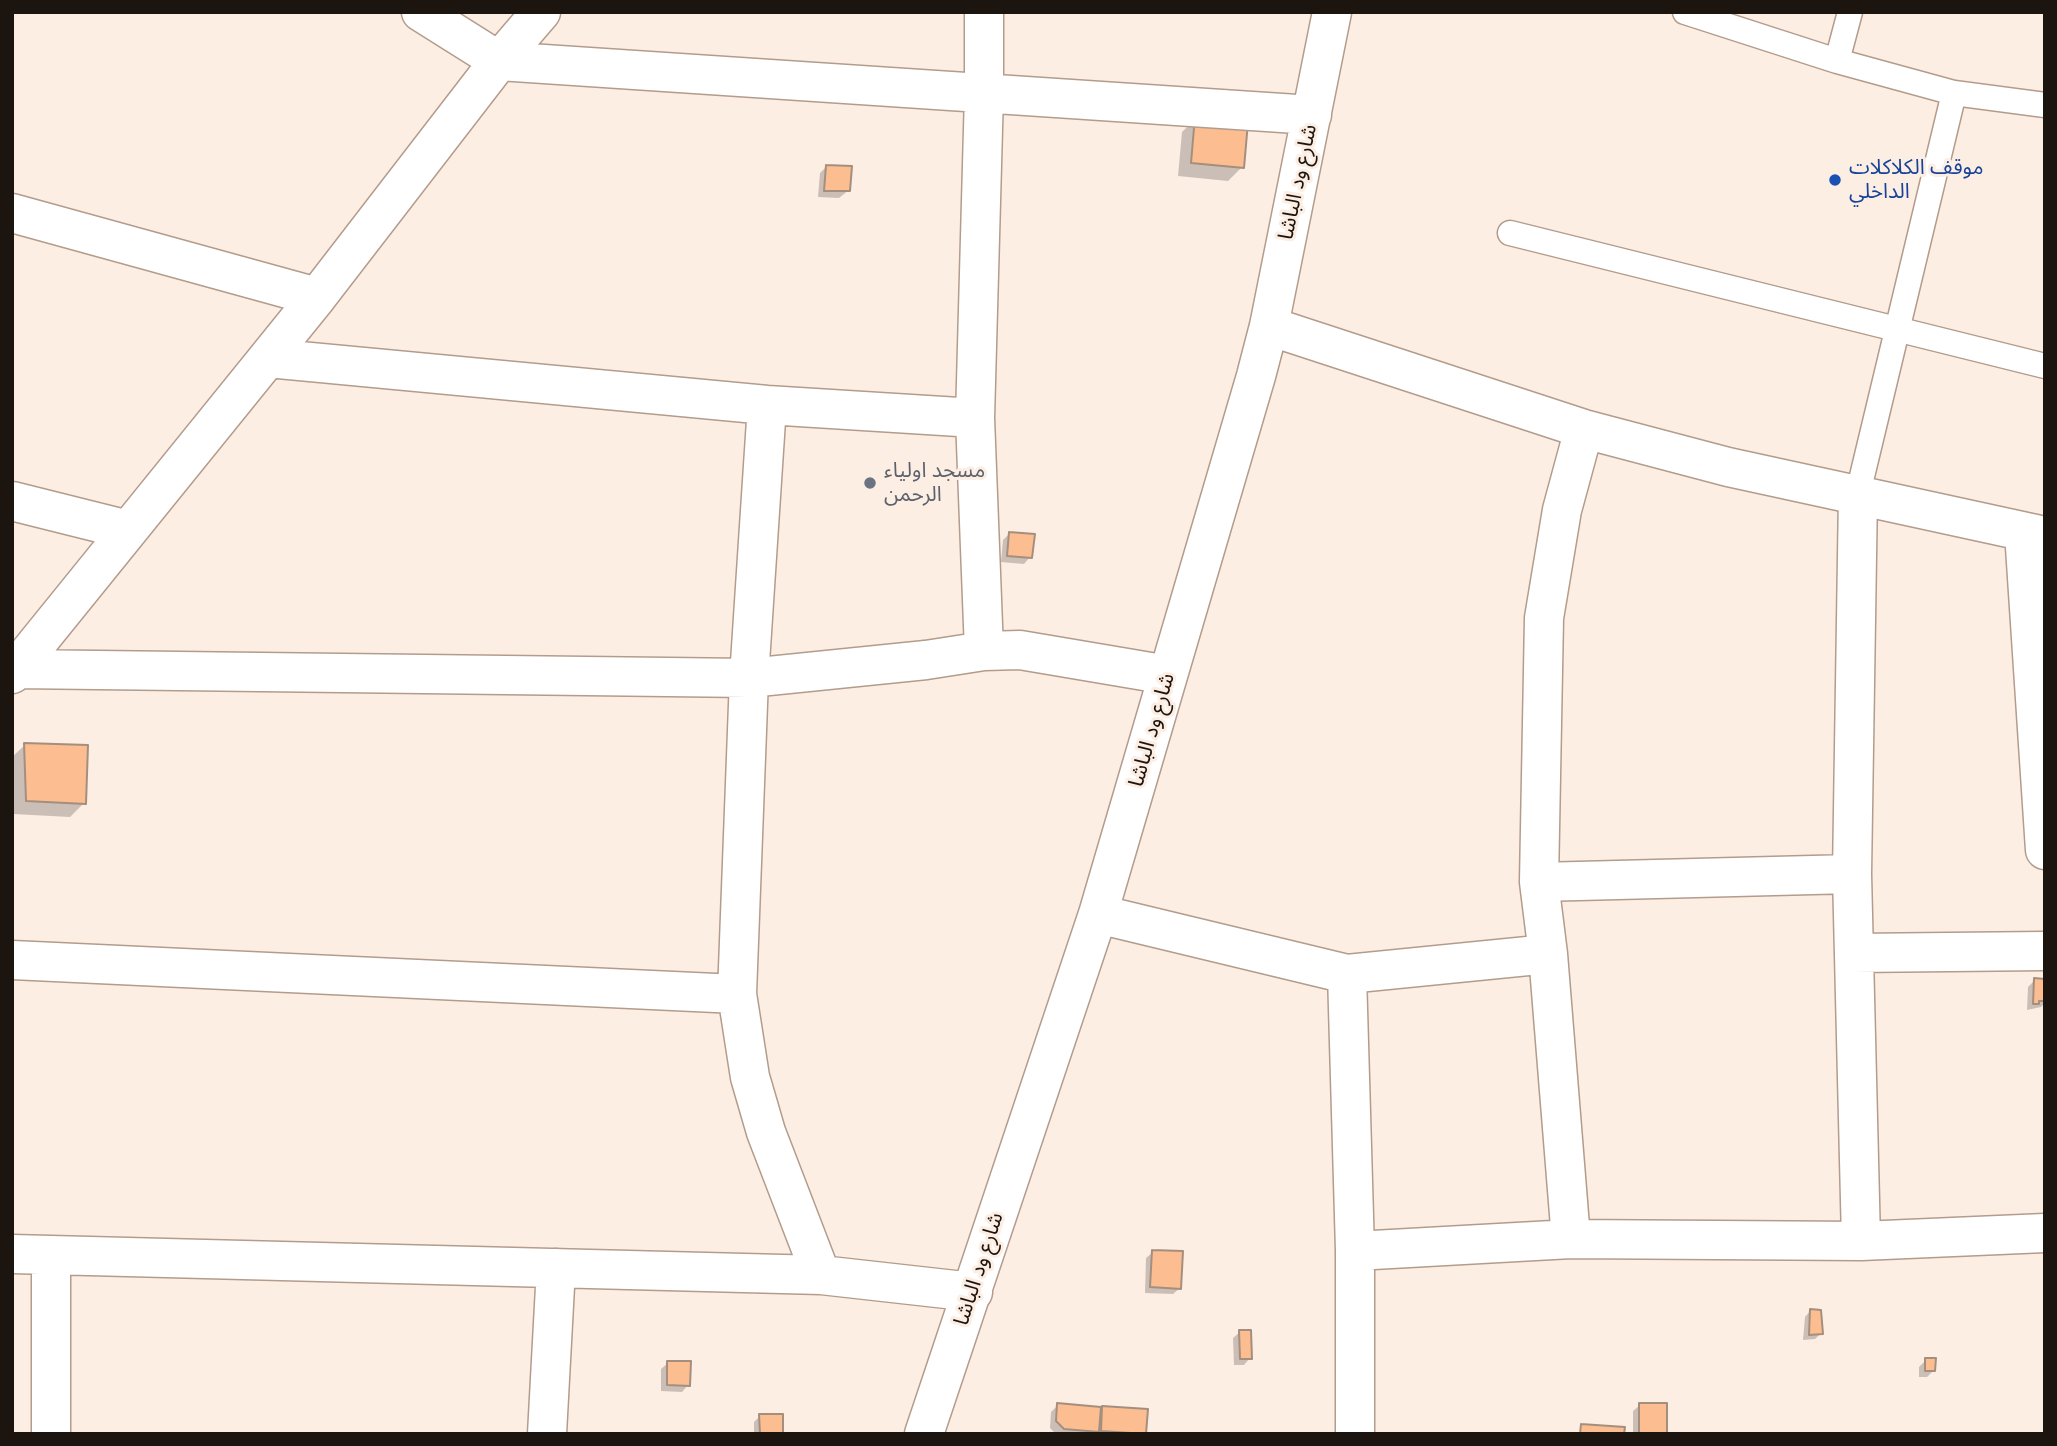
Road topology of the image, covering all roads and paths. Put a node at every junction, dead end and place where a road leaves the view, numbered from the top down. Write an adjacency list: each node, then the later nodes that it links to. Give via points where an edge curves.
1 (421, 12): 7 (street)
2 (541, 12): 7 (street)
3 (984, 12): 9 (street)
4 (1332, 12): 12 (street, شارع ود الباشا)
5 (1685, 12): 8 (lane)
6 (1850, 12): 8 (lane)
7 (499, 61): 9 (street); 15 (street)
8 (1838, 61): 10 (lane)
9 (984, 93): 12 (street); 21 (street)
10 (1954, 93): 11 (lane); 17 (lane)
11 (2045, 104)
12 (1312, 115): 16 (street, شارع ود الباشا)
13 (12, 213): 15 (street)
14 (1510, 233): 17 (lane)
15 (317, 297): 18 (street)
16 (1269, 326): 22 (street); 29 (street, شارع ود الباشا)
17 (1896, 329): 19 (lane); 23 (lane)
18 (268, 358): 20 (street); 25 (street)
19 (2045, 366)
20 (767, 405): 21 (street); 30 (street)
21 (975, 418): 27 (street)
22 (1584, 429): 23 (street, via 1728,467); 33 (street, via 1562,510 1544,618)
23 (1858, 494): 26 (street); 32 (street)
24 (12, 502): 25 (street)
25 (128, 530): 28 (street)
26 (2034, 534): 31 (street)
27 (984, 651): 29 (street, via 1020,650); 30 (street)
28 (14, 671): 30 (street)
29 (1168, 675): 34 (street, شارع ود الباشا)
30 (749, 678): 40 (street)
31 (2045, 850)
32 (1852, 874): 33 (street); 36 (street)
33 (1539, 881): 37 (street)
34 (1098, 914): 39 (street); 49 (street, شارع ود الباشا)
35 (2045, 951): 36 (street)
36 (1854, 953): 43 (street)
37 (1548, 954): 39 (street); 42 (street)
38 (12, 960): 40 (street)
39 (1347, 974): 44 (street)
40 (737, 994): 48 (street, via 750,1077 766,1132)
41 (2045, 1233): 43 (street)
42 (1571, 1239): 43 (street); 44 (street)
43 (1861, 1241)
44 (1355, 1251): 53 (street)
45 (12, 1254): 46 (street)
46 (51, 1255): 47 (street); 50 (street)
47 (556, 1268): 48 (street); 51 (street)
48 (821, 1275): 49 (street)
49 (973, 1292): 52 (street, شارع ود الباشا)
50 (51, 1434)
51 (547, 1434)
52 (924, 1434)
53 (1355, 1434)

